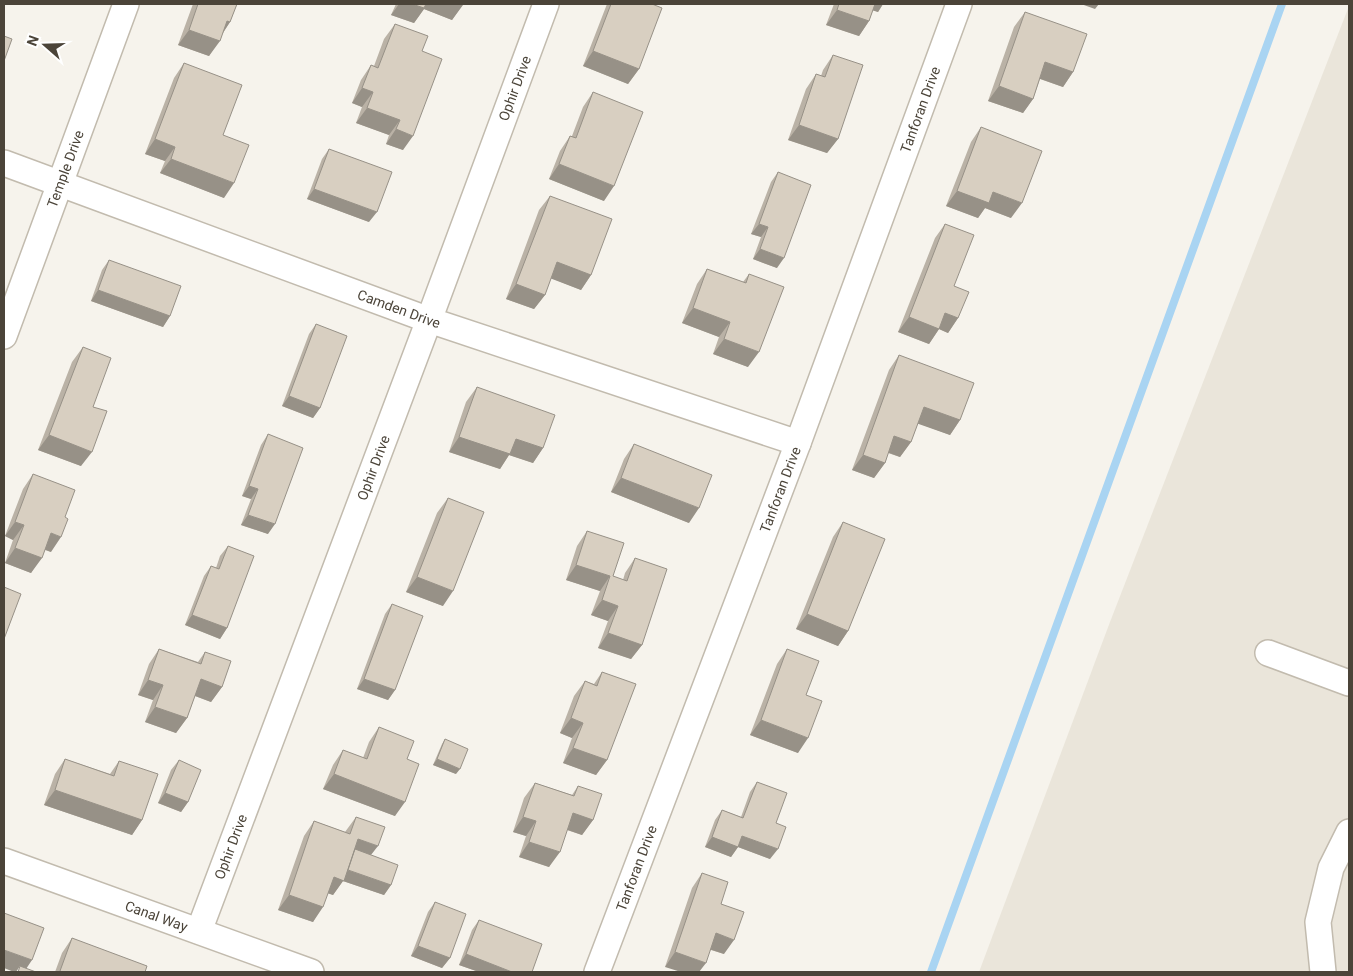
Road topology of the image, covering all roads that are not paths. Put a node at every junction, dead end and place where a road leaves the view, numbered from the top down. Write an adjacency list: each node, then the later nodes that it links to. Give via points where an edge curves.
1 (126, 4): 5 (street, Temple Drive)
2 (546, 4): 6 (street, Ophir Drive)
3 (959, 4): 8 (street, Tanforan Drive)
4 (4, 163): 5 (street, Camden Drive)
5 (60, 182): 6 (street, Camden Drive); 7 (street, Temple Drive)
6 (429, 320): 8 (street, Camden Drive); 13 (street, Ophir Drive)
7 (4, 336)
8 (798, 443): 15 (street, Tanforan Drive)
9 (1268, 652): 10 (street)
10 (1349, 683)
11 (1349, 832): 16 (street, via 1331,868 1318,922)
12 (4, 861): 13 (street, Canal Way)
13 (199, 931): 14 (street, Canal Way)
14 (311, 972)
15 (597, 972)
16 (1323, 972)

